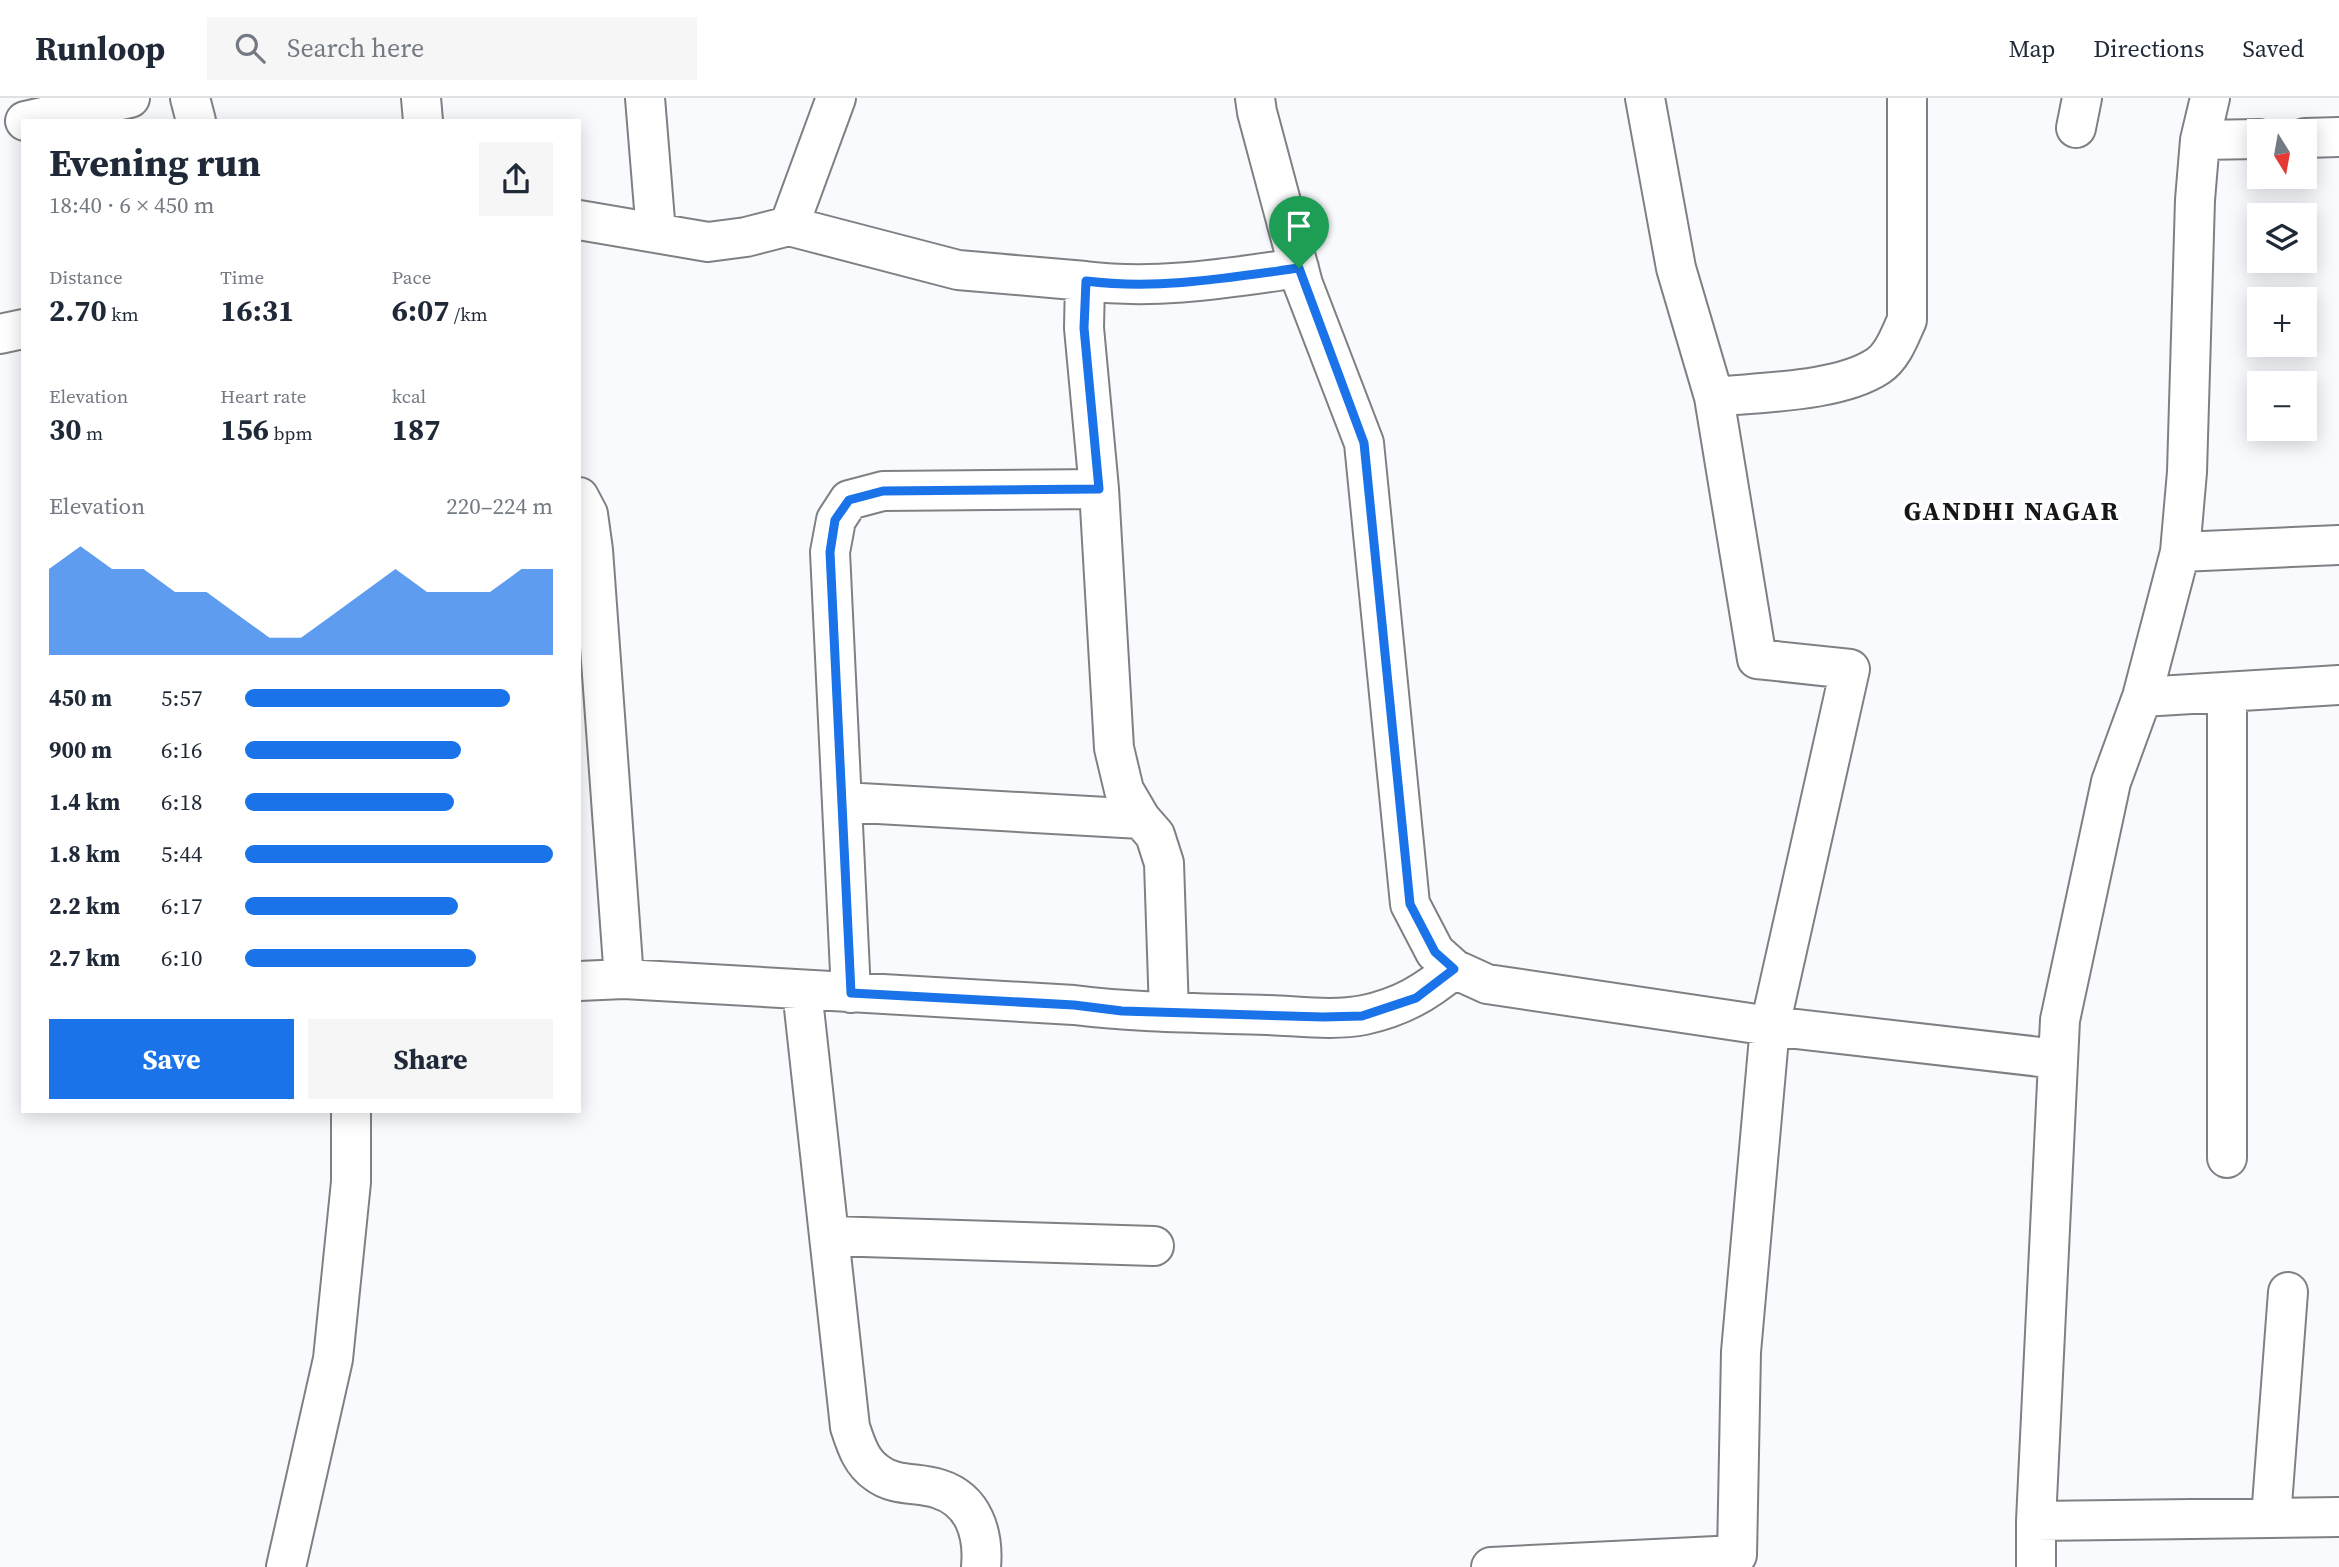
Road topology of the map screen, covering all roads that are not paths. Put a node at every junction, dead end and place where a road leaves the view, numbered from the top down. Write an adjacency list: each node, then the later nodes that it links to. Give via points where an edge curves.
1 (130, 98): 10 (street)
2 (190, 98): 11 (street)
3 (421, 98): 12 (street)
4 (645, 98): 21 (street)
5 (836, 98): 20 (street)
6 (1255, 98): 22 (street)
7 (1645, 98): 26 (street, via 1676,268)
8 (1907, 98): 26 (street, via 1907,320 1897,343 1880,365 1849,380)
9 (2210, 98): 18 (street)
10 (33, 119)
11 (195, 119)
12 (423, 119)
13 (21, 122): 14 (street)
14 (0, 126)
15 (2339, 137): 16 (street)
16 (2317, 138)
17 (2247, 139): 18 (street)
18 (2200, 140): 30 (street)
19 (581, 220): 21 (street)
20 (789, 226): 21 (street, via 708,242); 23 (street, via 958,271)
21 (656, 233)
22 (1299, 268): 23 (street, via 1191,284); 36 (street, via 1364,443 1410,904 1435,952)
23 (1086, 281): 27 (street, via 1084,328)
24 (21, 329): 25 (street)
25 (0, 334)
26 (1714, 397): 42 (street, via 1757,659 1850,669)
27 (1099, 489): 34 (street, via 883,491 849,500 835,520 830,552); 35 (street, via 1114,748 1124,790)
28 (581, 501): 37 (street, via 588,514 593,550)
29 (2339, 545): 30 (street)
30 (2180, 552): 33 (street)
31 (2339, 685): 32 (street)
32 (2227, 692): 33 (street); 45 (street)
33 (2142, 697): 43 (street, via 2111,782 2060,1020)
34 (843, 802): 35 (street); 40 (street)
35 (1141, 819): 41 (street, via 1155,835 1164,863)
36 (1454, 969): 41 (street, via 1416,998 1362,1016); 42 (street, via 1487,984)
37 (624, 979): 38 (street); 39 (street)
38 (581, 981)
39 (802, 990): 40 (street); 46 (street)
40 (851, 993): 41 (street)
41 (1168, 1013)
42 (1770, 1026): 43 (street); 54 (street, via 1741,1352 1737,1555)
43 (2058, 1059): 51 (street)
44 (351, 1113): 52 (street, via 352,1182 332,1359)
45 (2227, 1158)
46 (830, 1236): 47 (street); 53 (street, via 850,1427 860,1457 877,1474 897,1483 940,1489 965,1504 979,1526)
47 (1154, 1246)
48 (2288, 1292): 50 (street)
49 (2339, 1517): 50 (street)
50 (2271, 1518): 51 (street)
51 (2036, 1521): 55 (street)
52 (286, 1567)
53 (981, 1567)
54 (1492, 1567)
55 (2036, 1567)

